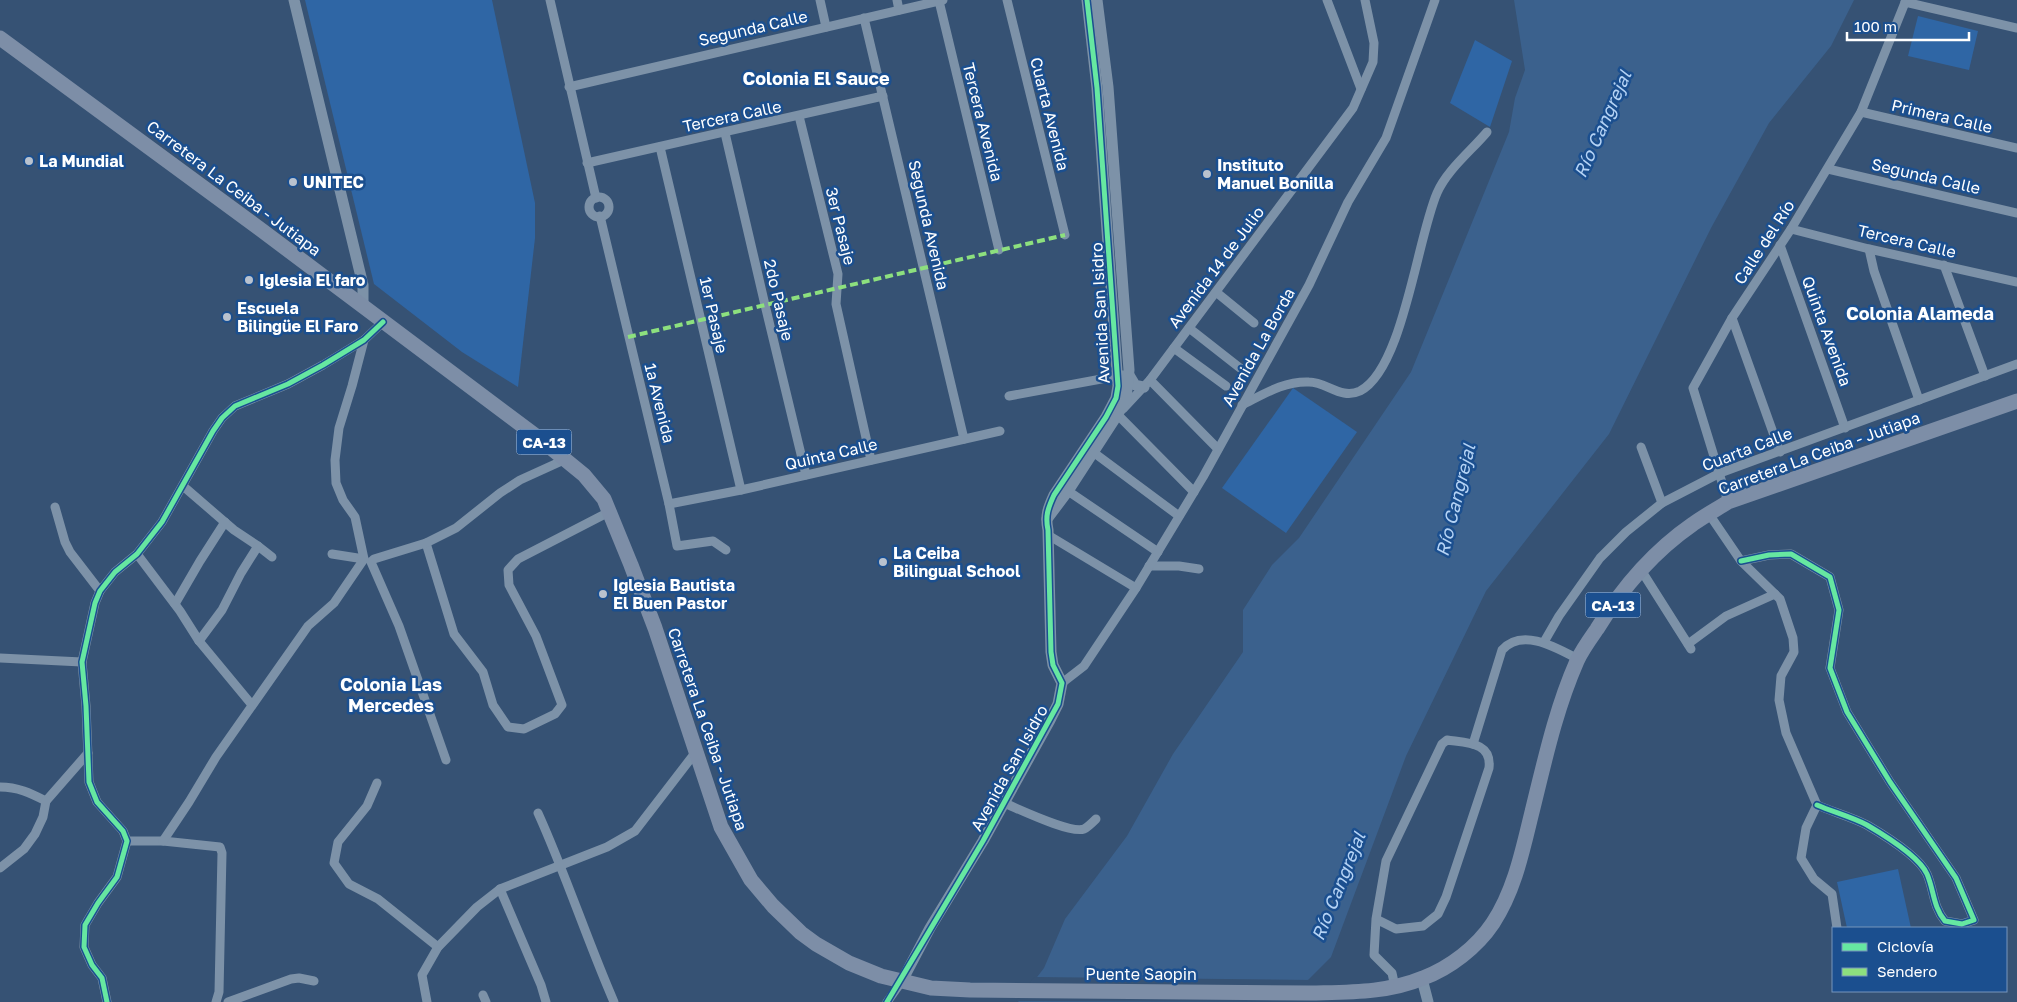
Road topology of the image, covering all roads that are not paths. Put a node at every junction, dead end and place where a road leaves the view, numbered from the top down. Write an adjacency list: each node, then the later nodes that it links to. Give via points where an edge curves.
1 (294, 0): 40 (street, via 363,284)
2 (550, 0): 18 (street, 1a Avenida)
3 (820, 0): 15 (street)
4 (897, 0): 13 (street)
5 (941, 0): 13 (street, Segunda Calle); 36 (street, Tercera Avenida)
6 (1007, 0): 33 (street, Cuarta Avenida)
7 (1087, 0): 49 (street, Avenida San Isidro)
8 (1098, 0): 49 (street, Avenida San Isidro, via 1108,87)
9 (1327, 0): 19 (street)
10 (1365, 0): 19 (street, Avenida 14 de Julio, via 1374,43 1373,62)
11 (1435, 0): 56 (street, Avenida La Borda, via 1386,138 1348,202 1309,285)
12 (1906, 1): 16 (street); 21 (street, Calle del Río)
13 (899, 10): 14 (street, Segunda Calle)
14 (864, 18): 15 (street, Segunda Calle); 20 (street, Segunda Avenida)
15 (826, 27): 18 (street, Segunda Calle)
16 (2017, 28)
17 (0, 38): 40 (main road, Carretera La Ceiba - Jutiapa / CA-13)
18 (570, 86): 27 (street, 1a Avenida)
19 (1361, 89): 39 (street, Avenida 14 de Julio, via 1354,108)
20 (884, 96): 22 (street, Tercera Calle); 60 (street, Segunda Avenida)
21 (1861, 112): 26 (street, Primera Calle); 28 (street, Calle del Río)
22 (799, 116): 24 (street, Tercera Calle); 66 (street, 3er Pasaje, via 838,274 836,304)
23 (1487, 132): 56 (street, via 1438,191 1393,346 1378,374 1360,390 1349,394 1312,382 1294,382)
24 (725, 133): 25 (street, Tercera Calle); 69 (street, 2do Pasaje)
25 (660, 147): 27 (street, Tercera Calle); 71 (street, 1er Pasaje)
26 (2017, 148)
27 (587, 163): 29 (street, 1a Avenida)
28 (1828, 169): 30 (street, Segunda Calle); 32 (street, Calle del Río)
29 (596, 198): 31 (street, 1a Avenida, via 591,202 590,211); 31 (street, 1a Avenida, via 602,198 608,205 607,211)
30 (2017, 213)
31 (600, 216): 76 (street, 1a Avenida)
32 (1791, 229): 34 (street, Calle del Río); 35 (street, Tercera Calle)
33 (1065, 235)
34 (1780, 245): 41 (street, Calle del Río); 58 (street, Quinta Avenida)
35 (1869, 249): 37 (street, Tercera Calle); 54 (street)
36 (999, 250)
37 (1944, 265): 38 (street, Tercera Calle); 50 (street)
38 (2017, 282)
39 (1216, 292): 43 (street); 44 (street, Avenida 14 de Julio)
40 (363, 307): 42 (main road, Carretera La Ceiba - Jutiapa / CA-13)
41 (1732, 318): 64 (street); 68 (street, Calle del Río, via 1693,388)
42 (383, 322): 45 (street); 65 (main road, Carretera La Ceiba - Jutiapa / CA-13)
43 (1254, 322)
44 (1189, 328): 46 (street, Avenida 14 de Julio); 48 (street)
45 (364, 340): 70 (street, via 288,384 235,406 213,431); 91 (street, via 339,428 335,460 336,483 342,500 355,517)
46 (1174, 348): 51 (street, Avenida 14 de Julio); 52 (street)
47 (2017, 364): 50 (street, Cuarta Calle)
48 (1240, 368)
49 (1123, 375): 51 (street, via 1135,385); 53 (street); 57 (street, Avenida San Isidro, via 1126,399)
50 (1985, 376): 54 (street, Cuarta Calle)
51 (1147, 384): 57 (street, Avenida 14 de Julio); 62 (street)
52 (1226, 386)
53 (1009, 396)
54 (1919, 400): 58 (street, Cuarta Calle)
55 (2017, 401): 74 (main road, Carretera La Ceiba - Jutiapa / CA-13)
56 (1242, 405): 62 (street, Avenida La Borda)
57 (1114, 411): 63 (street, Avenida San Isidro); 67 (street, Avenida San Isidro); 73 (street)
58 (1845, 428): 64 (street, Cuarta Calle)
59 (1000, 431): 60 (street, Quinta Calle)
60 (964, 439): 66 (street, Quinta Calle)
61 (1641, 446): 75 (street)
62 (1218, 450): 73 (street, Avenida La Borda)
63 (1093, 452): 67 (street, Avenida San Isidro); 80 (street)
64 (1780, 452): 68 (street, Cuarta Calle)
65 (564, 460): 78 (main road, Carretera La Ceiba - Jutiapa / CA-13, via 594,486); 84 (street, via 520,480 456,528)
66 (871, 460): 69 (street, Quinta Calle)
67 (1076, 471): 72 (street, Avenida San Isidro); 81 (street, Avenida San Isidro, via 1054,495)
68 (1720, 473): 74 (street); 75 (street, Cuarta Calle)
69 (806, 475): 71 (street, Quinta Calle)
70 (183, 486): 82 (street); 88 (street, via 162,522)
71 (741, 490): 76 (street, Quinta Calle)
72 (1068, 491): 81 (street, Avenida San Isidro); 87 (street)
73 (1194, 492): 80 (street, Avenida La Borda)
74 (1728, 502): 79 (main road, Carretera La Ceiba - Jutiapa / CA-13)
75 (1662, 503): 101 (street, Cuarta Calle, via 1600,558)
76 (669, 504): 86 (street, 1a Avenida, via 677,546 713,541)
77 (55, 507): 97 (street, via 64,542)
78 (609, 512): 84 (street, via 518,559 508,570 509,585 536,636 562,705 555,714 524,729 508,727 493,705 483,672 454,634); 109 (main road, Carretera La Ceiba - Jutiapa / CA-13, via 655,628)
79 (1709, 514): 92 (street); 95 (main road, Carretera La Ceiba - Jutiapa / CA-13, via 1670,542)
80 (1179, 516): 87 (street, Avenida La Borda)
81 (1046, 520): 83 (street, Avenida San Isidro)
82 (225, 522): 85 (street); 99 (street)
83 (1048, 535): 96 (street); 105 (street, Avenida San Isidro, via 1050,652)
84 (426, 543): 110 (street, via 374,559 371,564 399,626)
85 (258, 546): 90 (street); 100 (street, via 222,610)
86 (726, 550)
87 (1158, 552): 93 (street, Avenida La Borda)
88 (136, 554): 97 (street); 99 (street)
89 (332, 554): 91 (street)
90 (272, 557)
91 (364, 559): 106 (street, via 334,603 308,626)
92 (1741, 561): 98 (street); 115 (street, via 1791,554 1830,577 1839,610 1830,668 1847,712 1956,878 1974,920 1962,924 1944,921 1938,913 1927,874 1921,865 1867,825)
93 (1149, 566): 94 (street); 96 (street, Avenida La Borda)
94 (1199, 569)
95 (1641, 570): 98 (street, via 1690,646 1726,616); 103 (main road, Carretera La Ceiba - Jutiapa / CA-13, via 1610,608)
96 (1136, 588): 105 (street, Avenida La Borda, via 1084,666)
97 (100, 591): 104 (street, via 94,603)
98 (1775, 594): 115 (street, via 1780,599 1793,638 1794,652 1781,676 1779,700 1786,733)
99 (175, 604): 100 (street)
100 (199, 640): 106 (street)
101 (1544, 642): 103 (street); 107 (street, via 1517,640 1502,650)
102 (0, 658): 104 (street)
103 (1578, 659): 126 (main road, Carretera La Ceiba - Jutiapa / CA-13, via 1559,707 1520,861 1506,899 1492,924 1470,949 1446,968)
104 (82, 662): 108 (street)
105 (1062, 683): 114 (street, Avenida San Isidro, via 1058,704)
106 (252, 705): 119 (street)
107 (1473, 744): 123 (street, via 1447,740 1442,744 1386,860); 123 (street, via 1487,752 1489,768 1438,914 1423,926 1396,929)
108 (88, 753): 113 (street); 118 (street, via 89,782 97,802 123,831)
109 (695, 753): 120 (street, via 634,830 607,847); 128 (main road, Carretera La Ceiba - Jutiapa / CA-13, via 729,844 751,880 774,906 801,933 831,953 866,970)
110 (446, 760)
111 (377, 782): 125 (street, via 367,806 338,842 334,863 349,884 378,899)
112 (0, 787): 113 (street, via 27,791)
113 (46, 801): 121 (street, via 35,834 24,850)
114 (1004, 803): 117 (street, via 1074,829 1083,829); 128 (street, Avenida San Isidro)
115 (1817, 805): 124 (street, via 1806,828 1801,858 1814,879 1832,894)
116 (538, 813): 120 (street)
117 (1096, 819)
118 (127, 841): 119 (street); 132 (street, via 117,877 85,925 84,947 92,966 102,978)
119 (163, 841): 133 (street, via 214,845 220,847 222,853 219,992)
120 (561, 865): 122 (street); 137 (street)
121 (0, 868)
122 (500, 889): 125 (street, via 477,907); 136 (street)
123 (1376, 919): 129 (street, via 1374,956 1392,973)
124 (1837, 927)
125 (438, 947): 135 (street, via 422,975)
126 (1422, 979): 129 (main road, Carretera La Ceiba - Jutiapa / CA-13); 139 (street)
127 (314, 981): 134 (street, via 291,979)
128 (902, 981): 130 (main road, Carretera La Ceiba - Jutiapa / CA-13, via 931,988); 138 (street)
129 (1396, 987): 131 (main road, Carretera La Ceiba - Jutiapa / CA-13, via 1367,992)
130 (970, 990): 131 (main road, Puente Saopin / CA-13)
131 (1311, 993)
132 (107, 1002)
133 (216, 1002)
134 (228, 1002)
135 (428, 1002)
136 (546, 1002)
137 (614, 1002)
138 (887, 1002)
139 (1428, 1002)

